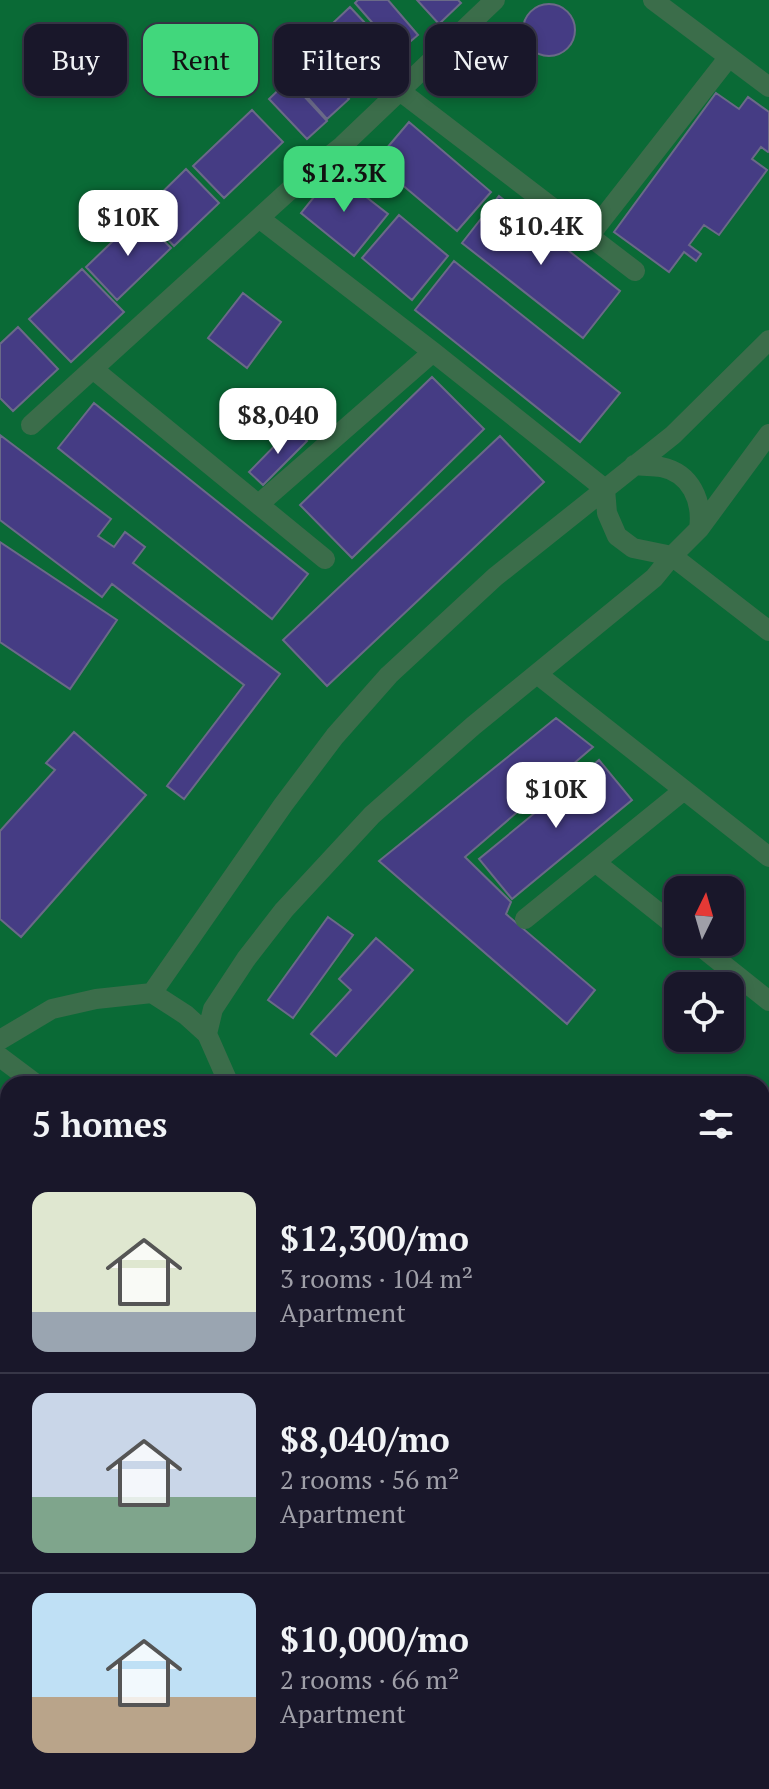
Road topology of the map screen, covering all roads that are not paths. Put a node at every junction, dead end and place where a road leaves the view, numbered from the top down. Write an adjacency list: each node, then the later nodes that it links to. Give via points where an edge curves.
1 (495, 0): 4 (street)
2 (653, 0): 3 (street)
3 (729, 57): 5 (street); 9 (street)
4 (409, 82)
5 (769, 87)
6 (395, 96): 8 (street)
7 (407, 96): 9 (street)
8 (259, 218): 12 (street); 13 (street)
9 (589, 236): 10 (street)
10 (635, 271)
11 (769, 340): 16 (street, via 673,435)
12 (433, 352): 17 (street); 18 (street)
13 (93, 369): 14 (street); 18 (street)
14 (31, 425)
15 (769, 434): 19 (street)
16 (634, 465): 17 (street); 19 (street, via 664,467 687,479 697,496)
17 (605, 489): 20 (street, via 617,536 633,548); 30 (street, via 495,577 380,685 283,805)
18 (259, 504): 21 (street)
19 (699, 529): 20 (street)
20 (672, 556): 22 (street); 23 (street, via 654,578)
21 (325, 559)
22 (769, 631)
23 (537, 674): 24 (street); 32 (street, via 372,815 284,910 213,1009)
24 (684, 790): 25 (street); 26 (street)
25 (769, 857)
26 (595, 862): 27 (street); 28 (street)
27 (664, 917)
28 (525, 919)
29 (713, 956): 31 (street)
30 (152, 993): 32 (street); 33 (street, via 52,1009)
31 (769, 1001)
32 (207, 1034): 36 (street)
33 (0, 1040)
34 (0, 1057): 35 (street)
35 (25, 1076)
36 (225, 1076)

